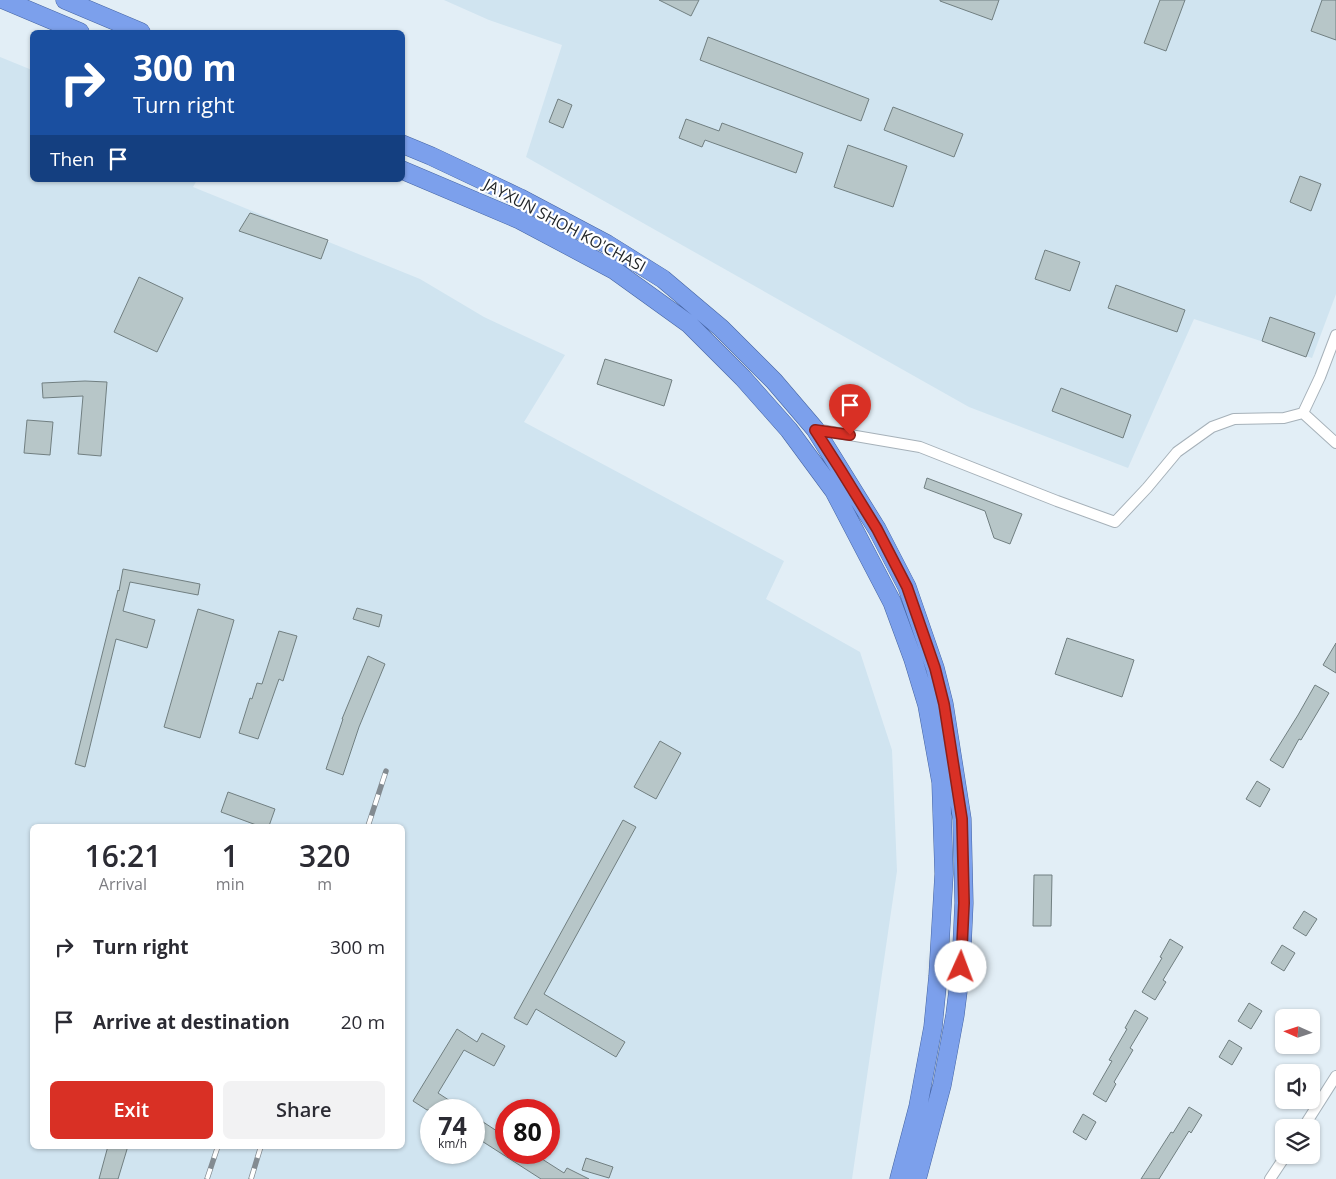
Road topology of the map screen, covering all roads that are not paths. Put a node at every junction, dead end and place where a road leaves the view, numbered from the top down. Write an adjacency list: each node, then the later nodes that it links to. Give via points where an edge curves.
1 (4, 0): 3 (highway)
2 (65, 0): 4 (highway)
3 (75, 30)
4 (132, 30)
5 (405, 145): 9 (highway, JAYXUN SHOH KO'CHASI, via 520,198 607,244 663,279 721,328 774,381)
6 (405, 171): 14 (highway, JAYXUN SHOH KO'CHASI, via 520,220 614,270 689,324 789,430 834,491 892,602 927,705 940,782 944,874 932,1028 918,1107)
7 (1336, 335): 8 (street)
8 (1303, 413): 9 (street, via 1284,418 1234,419 1212,427 1177,452 1115,522 920,447); 10 (street)
9 (815, 430): 15 (highway, JAYXUN SHOH KO'CHASI, via 877,529 907,587 944,704 962,819 964,903 955,1016 942,1085)
10 (1336, 443)
11 (1336, 1076): 12 (street)
12 (1309, 1119)
13 (1280, 1164): 16 (street)
14 (899, 1179)
15 (917, 1179)
16 (1270, 1179)

